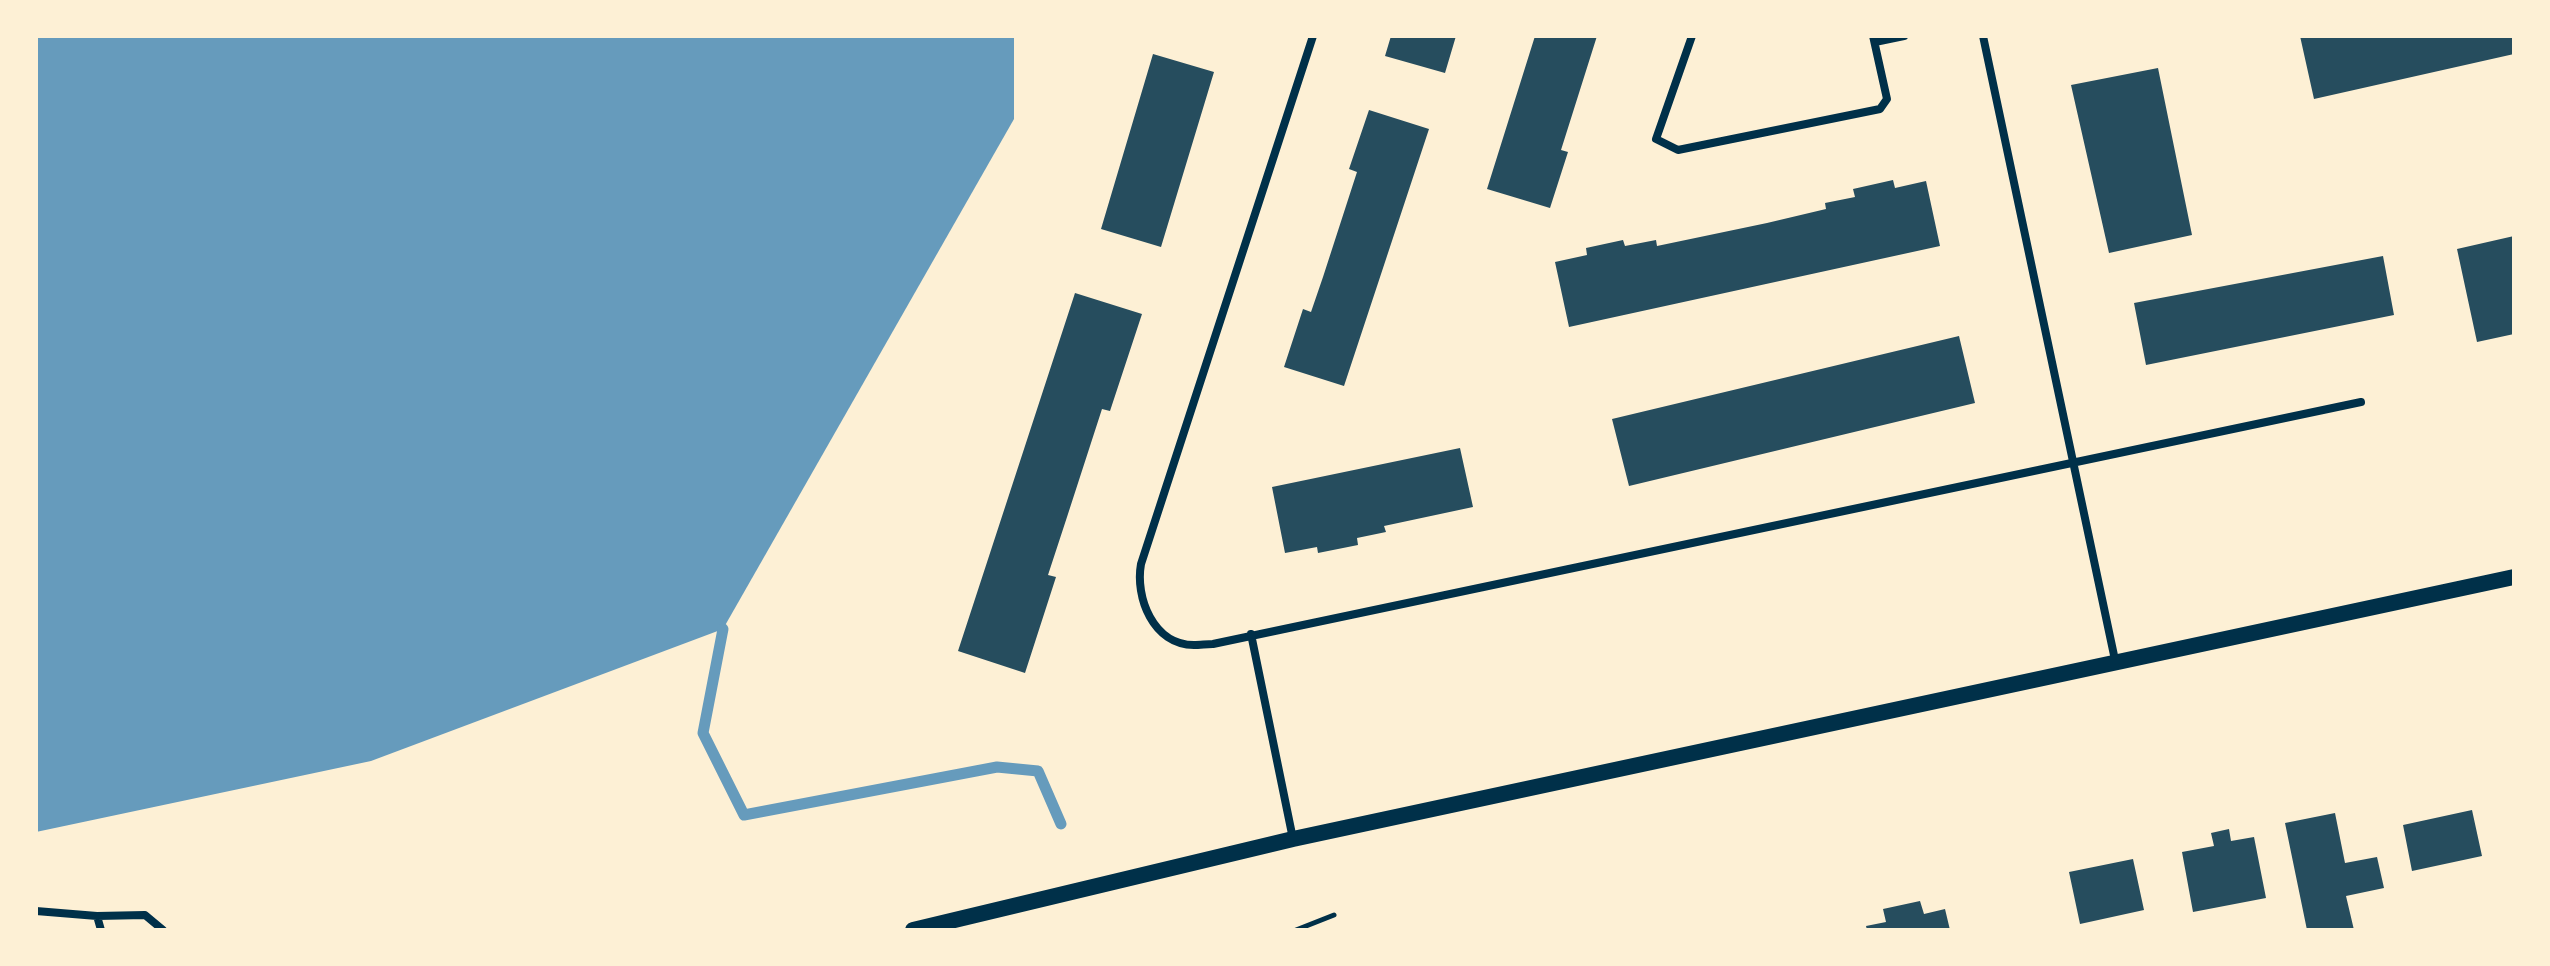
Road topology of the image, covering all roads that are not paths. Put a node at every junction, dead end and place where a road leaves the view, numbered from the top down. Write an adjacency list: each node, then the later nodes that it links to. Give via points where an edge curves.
1 (1313, 36): 9 (street, via 1139,575 1150,619 1173,639 1193,645)
2 (1692, 36): 5 (street, via 1656,139 1678,150 1880,109 1887,99)
3 (1904, 36): 5 (street)
4 (1983, 36): 7 (street)
5 (1874, 39)
6 (2361, 402): 7 (street)
7 (2074, 462): 9 (street); 10 (street)
8 (2514, 577): 10 (main road)
9 (1251, 634): 11 (street)
10 (2115, 660): 11 (main road)
11 (1293, 839): 16 (main road)
12 (36, 911): 13 (street)
13 (97, 916): 14 (street); 15 (street, via 145,915)
14 (101, 930)
15 (163, 930)
16 (913, 930)

